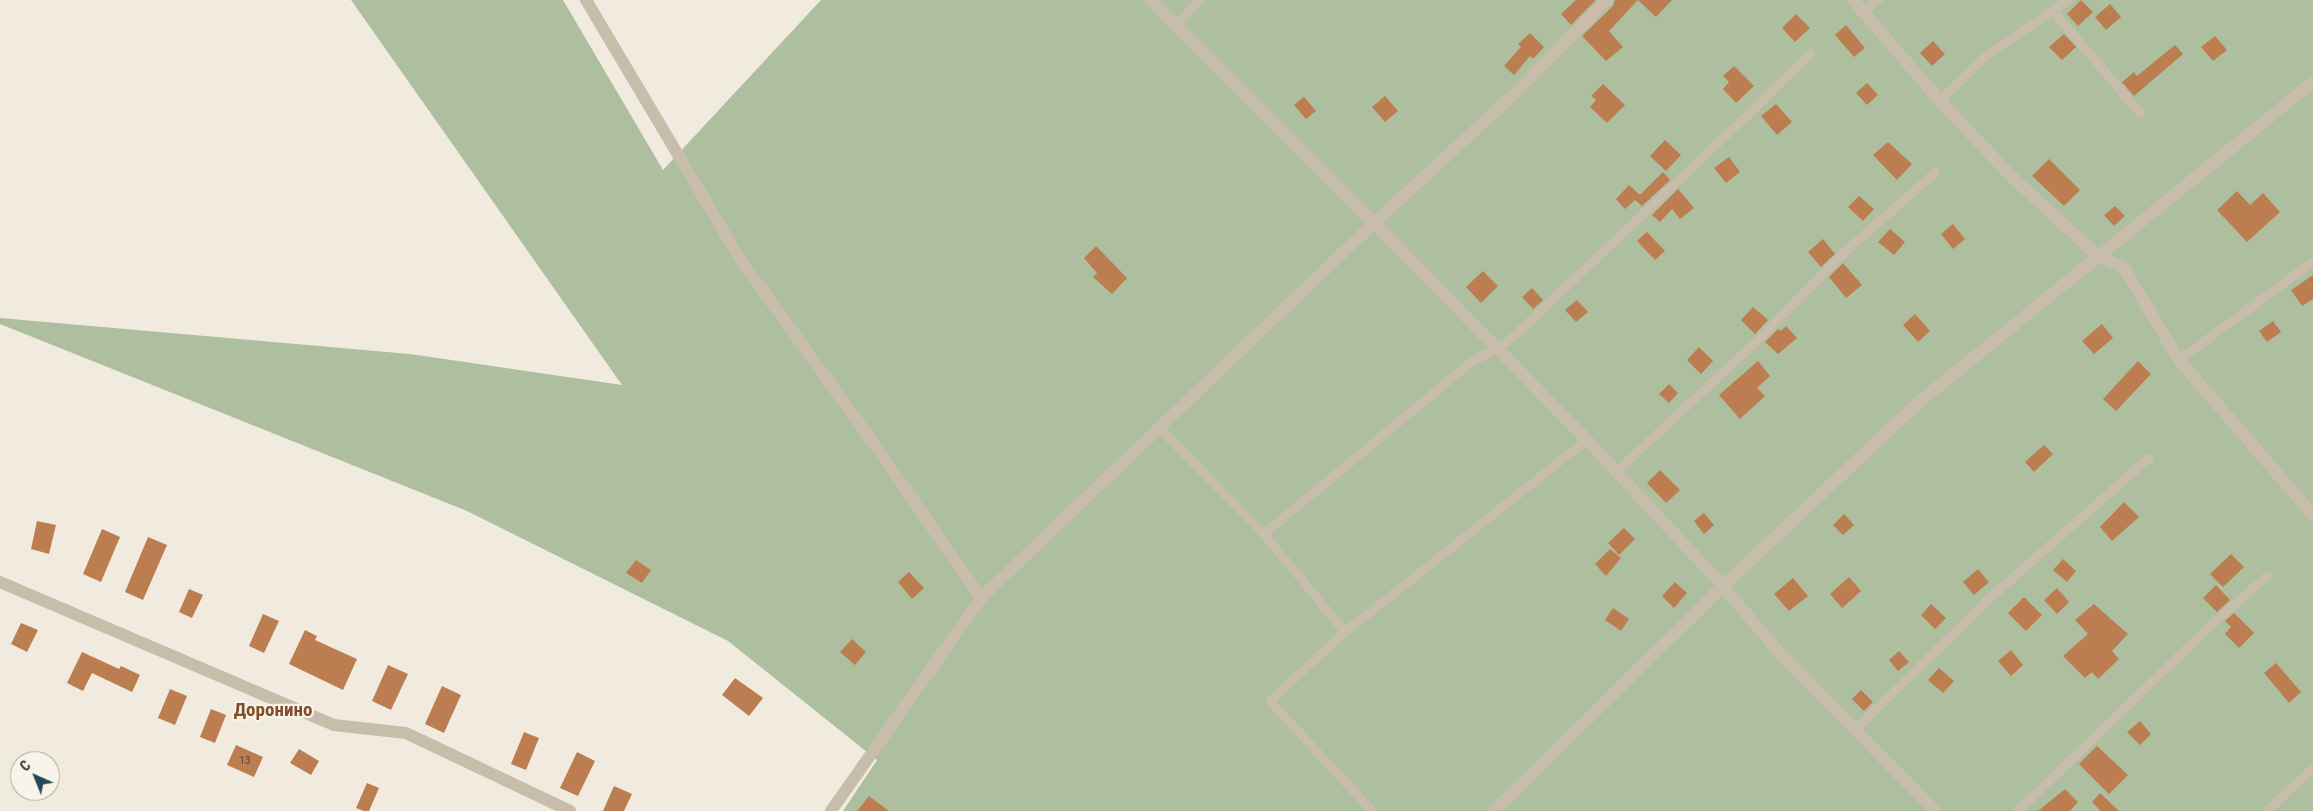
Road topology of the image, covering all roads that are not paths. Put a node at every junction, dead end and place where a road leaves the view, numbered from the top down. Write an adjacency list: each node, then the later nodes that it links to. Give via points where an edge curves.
1 (586, 0): 30 (street, via 740,259)
2 (1151, 0): 10 (street)
3 (1200, 0): 10 (lane)
4 (1607, 0): 16 (street, via 1512,96)
5 (1853, 0): 8 (street)
6 (1878, 0): 8 (lane)
7 (2068, 0): 9 (lane)
8 (1863, 12): 13 (street)
9 (2054, 12): 13 (lane, via 1987,55); 14 (lane)
10 (1176, 25): 16 (street)
11 (1811, 53): 19 (lane, via 1524,327)
12 (2313, 82): 17 (street)
13 (1940, 102): 17 (street, via 2012,178)
14 (2140, 113)
15 (1934, 173): 24 (lane, via 1848,249 1757,341)
16 (1374, 223): 19 (street); 21 (street)
17 (2098, 256): 20 (street, via 2124,268); 29 (street, via 1918,403)
18 (2313, 262): 20 (lane)
19 (1497, 348): 22 (street); 26 (lane, via 1470,363)
20 (2179, 360): 25 (street)
21 (1160, 429): 26 (lane); 30 (street)
22 (1586, 440): 24 (street); 31 (lane)
23 (2149, 458): 32 (lane, via 1989,599)
24 (1615, 472): 29 (street)
25 (2313, 515)
26 (1264, 534): 31 (lane)
27 (2267, 576): 39 (lane, via 2207,629)
28 (0, 582): 34 (street, via 334,725 406,733)
29 (1723, 586): 32 (street, via 1777,650); 37 (street)
30 (981, 598): 35 (street)
31 (1345, 632): 36 (lane, via 1270,701)
32 (1856, 730): 38 (street)
33 (2313, 768): 40 (lane)
34 (565, 810)
35 (831, 811)
36 (1372, 811)
37 (1494, 811)
38 (1935, 811)
39 (2018, 811)
40 (2267, 811)

